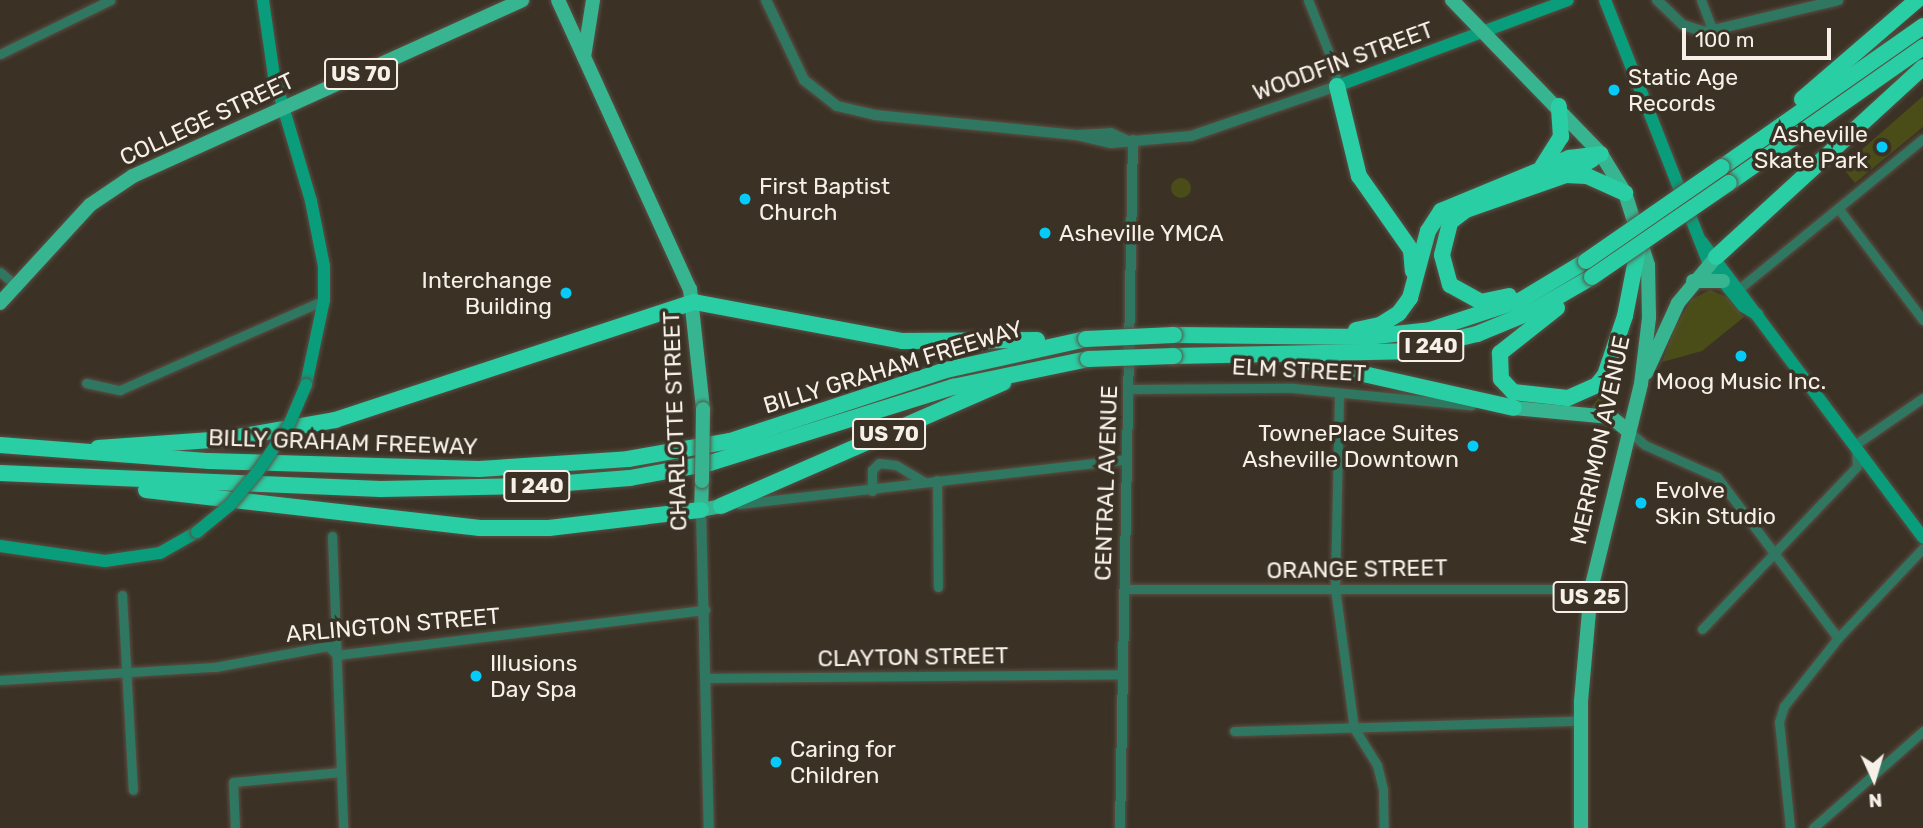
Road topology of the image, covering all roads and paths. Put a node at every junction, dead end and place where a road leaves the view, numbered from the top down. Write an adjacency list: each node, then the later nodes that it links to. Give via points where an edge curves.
1 (110, 0): 19 (street)
2 (263, 0): 24 (main road)
3 (522, 0): 24 (main road, COLLEGE STREET / US 70)
4 (558, 0): 20 (main road, CHARLOTTE STREET)
5 (593, 0): 20 (main road)
6 (766, 0): 26 (street, WOODFIN STREET, via 804,80 825,98 866,114 1076,135 1111,133)
7 (1308, 0): 22 (street, via 1335,68)
8 (1452, 0): 16 (main road, US 25)
9 (1569, 0): 16 (main road, WOODFIN STREET)
10 (1605, 0): 34 (main road)
11 (1657, 0): 17 (street, via 1683,25)
12 (1701, 0): 17 (street)
13 (1838, 0): 17 (street)
14 (1917, 0): 27 (highway, via 1760,130)
15 (1923, 26): 27 (highway, BILLY GRAHAM FREEWAY / I 240)
16 (1484, 31): 22 (main road, WOODFIN STREET); 23 (main road, US 25)
17 (1713, 31)
18 (1923, 47): 35 (highway, BILLY GRAHAM FREEWAY / I 240, bridge, via 1729,183)
19 (0, 54)
20 (584, 57): 44 (main road, CHARLOTTE STREET)
21 (1923, 67): 34 (highway)
22 (1337, 86): 26 (street, WOODFIN STREET, via 1199,134); 37 (highway, via 1359,176 1410,250)
23 (1559, 106): 28 (main road, US 25); 29 (highway, via 1561,137 1552,158)
24 (283, 107): 41 (main road, COLLEGE STREET / US 70, via 112,188 76,218); 43 (main road, via 320,240)
25 (1923, 139): 32 (street)
26 (1130, 140): 54 (street, CENTRAL AVENUE)
27 (1751, 146): 35 (highway, BILLY GRAHAM FREEWAY / I 240, bridge)
28 (1601, 154): 29 (highway, via 1569,158); 30 (highway); 31 (main road, MERRIMON AVENUE / US 25)
29 (1538, 171): 37 (highway, via 1441,211 1428,231)
30 (1566, 175): 31 (highway, via 1587,176); 40 (highway, via 1466,210 1450,222 1442,255 1450,285 1480,302)
31 (1625, 193): 33 (main road, MERRIMON AVENUE / US 25)
32 (1838, 208): 42 (street); 47 (street)
33 (1640, 237): 40 (highway, via 1625,316 1605,375 1597,385 1568,398 1513,392 1501,379 1500,353 1555,310); 53 (main road, MERRIMON AVENUE / US 25, via 1648,265 1649,318)
34 (1712, 260): 38 (main road); 39 (main road); 42 (main road)
35 (1589, 269): 40 (highway, BILLY GRAHAM FREEWAY / I 240)
36 (0, 272): 41 (street)
37 (1414, 280): 48 (highway, via 1410,299 1399,313 1380,324)
38 (1693, 281): 39 (main road); 53 (main road)
39 (1723, 281): 46 (main road, via 1743,306)
40 (1568, 283): 48 (highway, BILLY GRAHAM FREEWAY / I 240, via 1480,317 1430,330 1395,336); 50 (highway, BILLY GRAHAM FREEWAY / I 240, via 1521,316 1445,343 1405,351)
41 (18, 287): 45 (main road, COLLEGE STREET / US 70)
42 (1740, 288): 46 (main road)
43 (324, 300): 52 (street, via 120,390); 72 (main road, bridge, via 306,385 288,427 230,505 197,532 160,553 105,561)
44 (694, 302): 49 (highway, via 902,341); 61 (highway, via 371,410 264,434); 69 (main road, CHARLOTTE STREET, bridge, via 703,410)
45 (0, 303)
46 (1758, 315): 59 (main road)
47 (1923, 320)
48 (1328, 336): 49 (highway, BILLY GRAHAM FREEWAY / I 240, bridge, via 1174,335)
49 (1067, 341): 61 (highway, BILLY GRAHAM FREEWAY / I 240, via 946,370 719,443 628,459 479,469 118,457)
50 (1279, 356): 51 (highway, BILLY GRAHAM FREEWAY / I 240, bridge); 57 (highway)
51 (1058, 362): 63 (highway, BILLY GRAHAM FREEWAY / I 240, via 953,387 710,463 630,478 381,489); 68 (highway, US 70)
52 (86, 383)
53 (1641, 384): 58 (main road, MERRIMON AVENUE / US 25)
54 (1131, 389): 55 (street, ELM STREET, via 1293,388); 62 (street, CENTRAL AVENUE)
55 (1339, 395): 57 (street, ELM STREET); 76 (street)
56 (1923, 398): 59 (street)
57 (1514, 408): 58 (main road, ELM STREET, via 1611,417)
58 (1627, 430): 74 (street, via 1645,445 1717,477); 78 (main road, MERRIMON AVENUE / US 25)
59 (1856, 444): 71 (main road); 74 (street, via 1857,466)
60 (0, 445): 61 (highway, BILLY GRAHAM FREEWAY / I 240)
61 (92, 449)
62 (1126, 459): 64 (street); 77 (street, CENTRAL AVENUE)
63 (0, 473)
64 (937, 480): 66 (street); 75 (street)
65 (0, 481): 69 (highway, via 138,489 480,528 549,528)
66 (923, 481): 67 (street); 67 (street, via 896,465 879,463 872,470)
67 (872, 491): 68 (street)
68 (721, 506): 69 (main road, US 70)
69 (701, 510): 80 (street, CHARLOTTE STREET)
70 (332, 536): 83 (street)
71 (1923, 537)
72 (0, 546)
73 (1923, 548): 82 (street)
74 (1778, 554): 81 (street); 82 (street)
75 (938, 587)
76 (1335, 588): 77 (street, ORANGE STREET); 78 (street, ORANGE STREET); 89 (street)
77 (1124, 589): 85 (street, CENTRAL AVENUE)
78 (1591, 589): 88 (main road, MERRIMON AVENUE / US 25)
79 (122, 595): 84 (street)
80 (705, 610): 83 (street, ARLINGTON STREET); 86 (street, CHARLOTTE STREET)
81 (1702, 629)
82 (1838, 638): 100 (street, via 1788,698 1779,722)
83 (337, 654): 84 (street, ARLINGTON STREET, via 328,646 215,667); 92 (street)
84 (127, 674): 87 (street, ARLINGTON STREET); 93 (street)
85 (1122, 674): 86 (street, CLAYTON STREET); 97 (street, CENTRAL AVENUE)
86 (705, 678): 96 (street, CHARLOTTE STREET)
87 (0, 680)
88 (1581, 721): 89 (street); 99 (main road, MERRIMON AVENUE / US 25)
89 (1354, 728): 90 (street); 98 (street, via 1377,765)
90 (1234, 731)
91 (1923, 731): 101 (street)
92 (341, 772): 94 (street, via 233,782); 95 (street)
93 (133, 790)
94 (235, 828)
95 (343, 828)
96 (709, 828)
97 (1120, 828)
98 (1384, 828)
99 (1581, 828)
100 (1790, 828)
101 (1813, 828)

